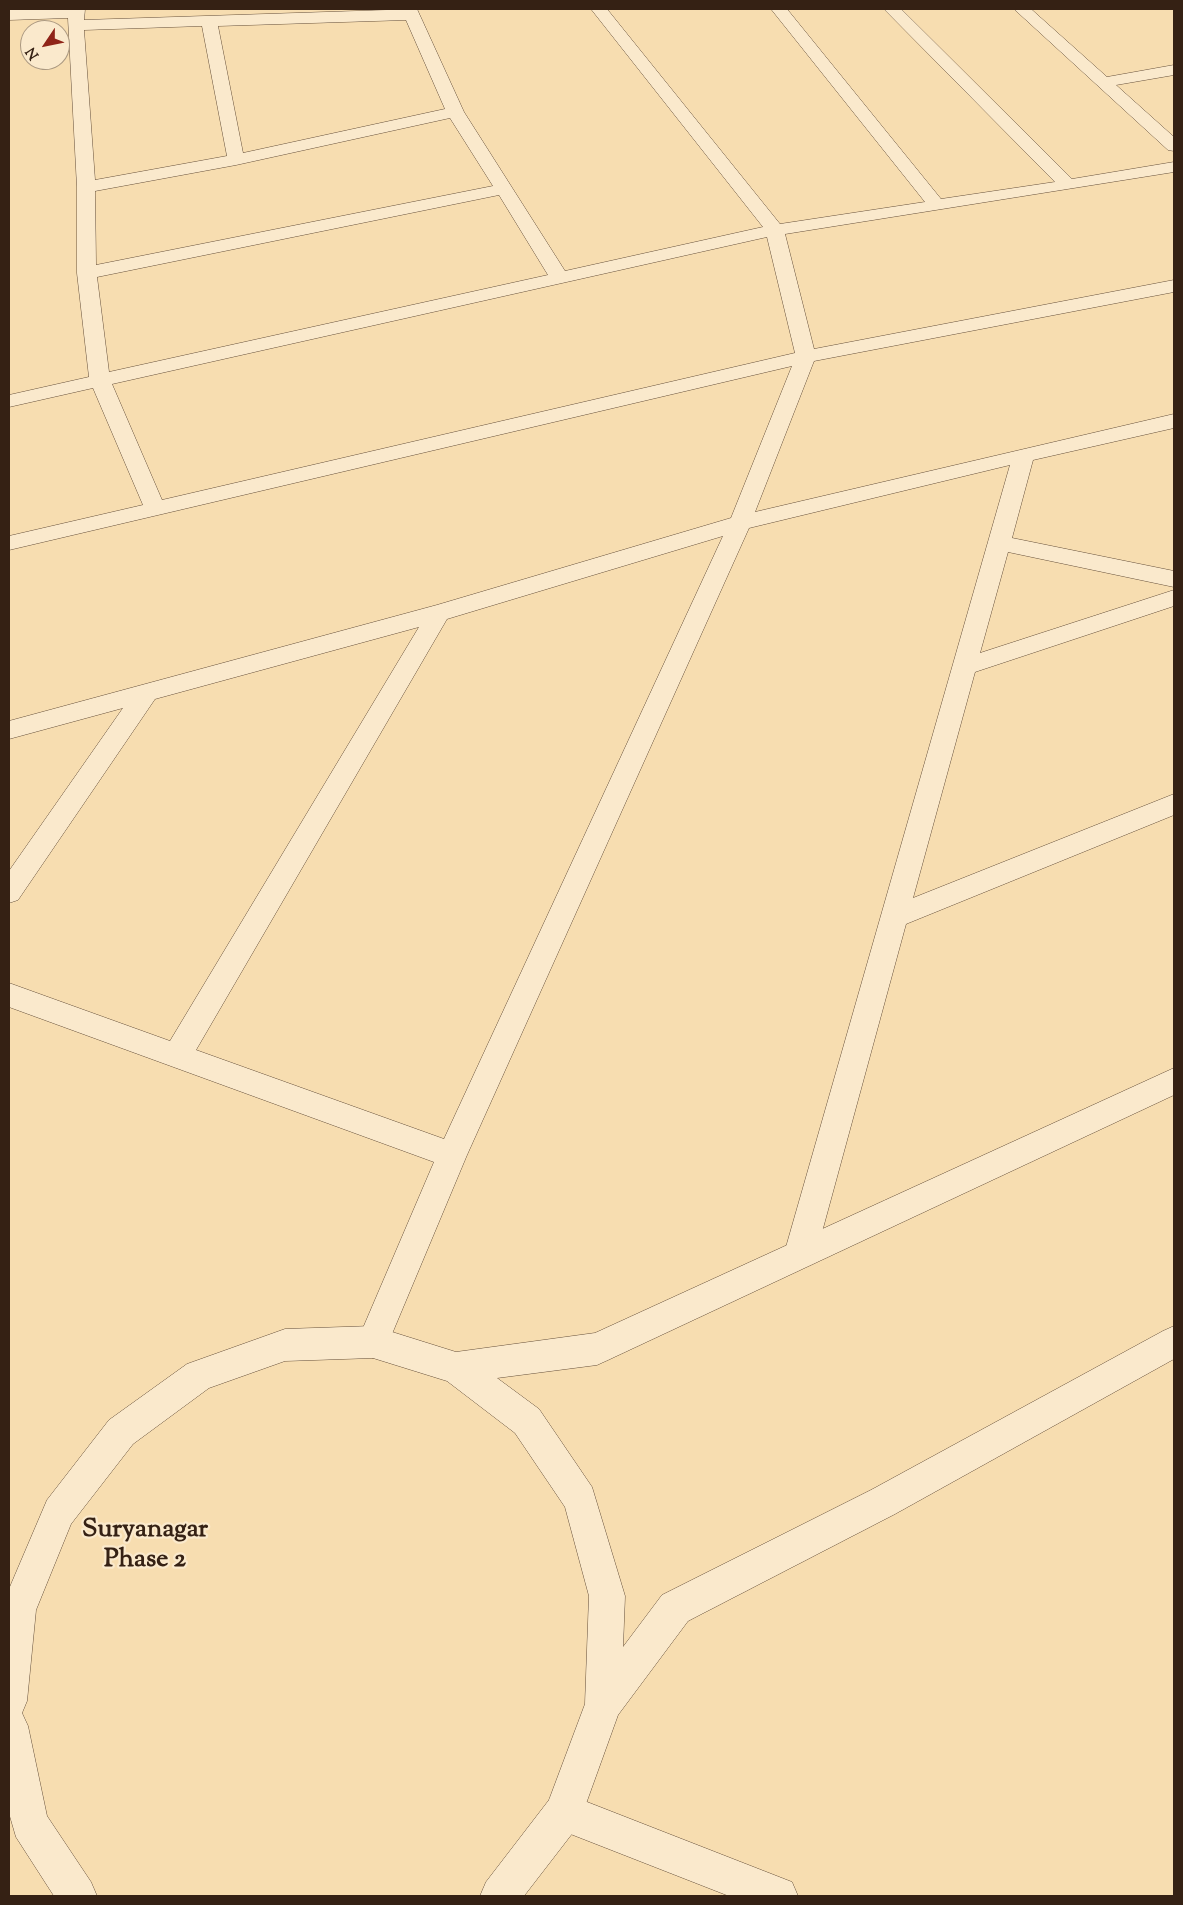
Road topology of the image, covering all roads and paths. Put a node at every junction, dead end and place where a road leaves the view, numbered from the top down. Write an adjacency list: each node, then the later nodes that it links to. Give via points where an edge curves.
1 (599, 9): 19 (street)
2 (779, 9): 18 (street)
3 (892, 9): 15 (street)
4 (1022, 9): 10 (street)
5 (411, 12): 8 (street); 11 (street)
6 (9, 15): 7 (street)
7 (77, 15): 8 (street); 16 (street)
8 (209, 20): 13 (street)
9 (1174, 70): 10 (street)
10 (1104, 82): 12 (street)
11 (455, 112): 13 (street); 17 (street)
12 (1174, 146)
13 (236, 160): 16 (street)
14 (1174, 167): 15 (street)
15 (1068, 185): 18 (street)
16 (86, 187): 20 (street)
17 (503, 188): 20 (street); 21 (street)
18 (936, 204): 19 (street)
19 (775, 230): 21 (street); 23 (street)
20 (87, 273): 24 (street)
21 (560, 278): 24 (street)
22 (1174, 286): 23 (street)
23 (806, 357): 30 (street); 31 (street)
24 (100, 380): 25 (street); 30 (street)
25 (9, 401)
26 (1174, 421): 27 (street)
27 (1136, 429): 28 (street); 29 (street)
28 (1174, 438)
29 (1024, 455): 31 (street); 33 (street)
30 (155, 508): 32 (street)
31 (740, 524): 36 (street); 46 (street)
32 (9, 543)
33 (999, 543): 34 (street); 37 (street)
34 (1174, 579)
35 (1174, 598): 37 (street)
36 (439, 613): 38 (street); 44 (street)
37 (964, 667): 42 (street)
38 (146, 692): 39 (street); 41 (street)
39 (9, 730)
40 (1174, 804): 42 (street)
41 (9, 892)
42 (894, 917): 47 (street)
43 (9, 995): 44 (street)
44 (178, 1054): 46 (street)
45 (1174, 1081): 47 (street)
46 (452, 1155): 48 (street)
47 (800, 1254): 50 (street, via 597,1348)
48 (373, 1342): 50 (street); 51 (street, via 285,1345 199,1375 121,1432 58,1512)
49 (1174, 1342): 53 (street, via 882,1502 675,1608)
50 (456, 1368): 53 (street, via 527,1421 580,1499 607,1596)
51 (14, 1613): 52 (street)
52 (9, 1701)
53 (603, 1704): 55 (street)
54 (9, 1726): 56 (street, via 30,1822)
55 (564, 1812): 57 (street); 58 (street)
56 (77, 1896)
57 (500, 1896)
58 (778, 1896)

